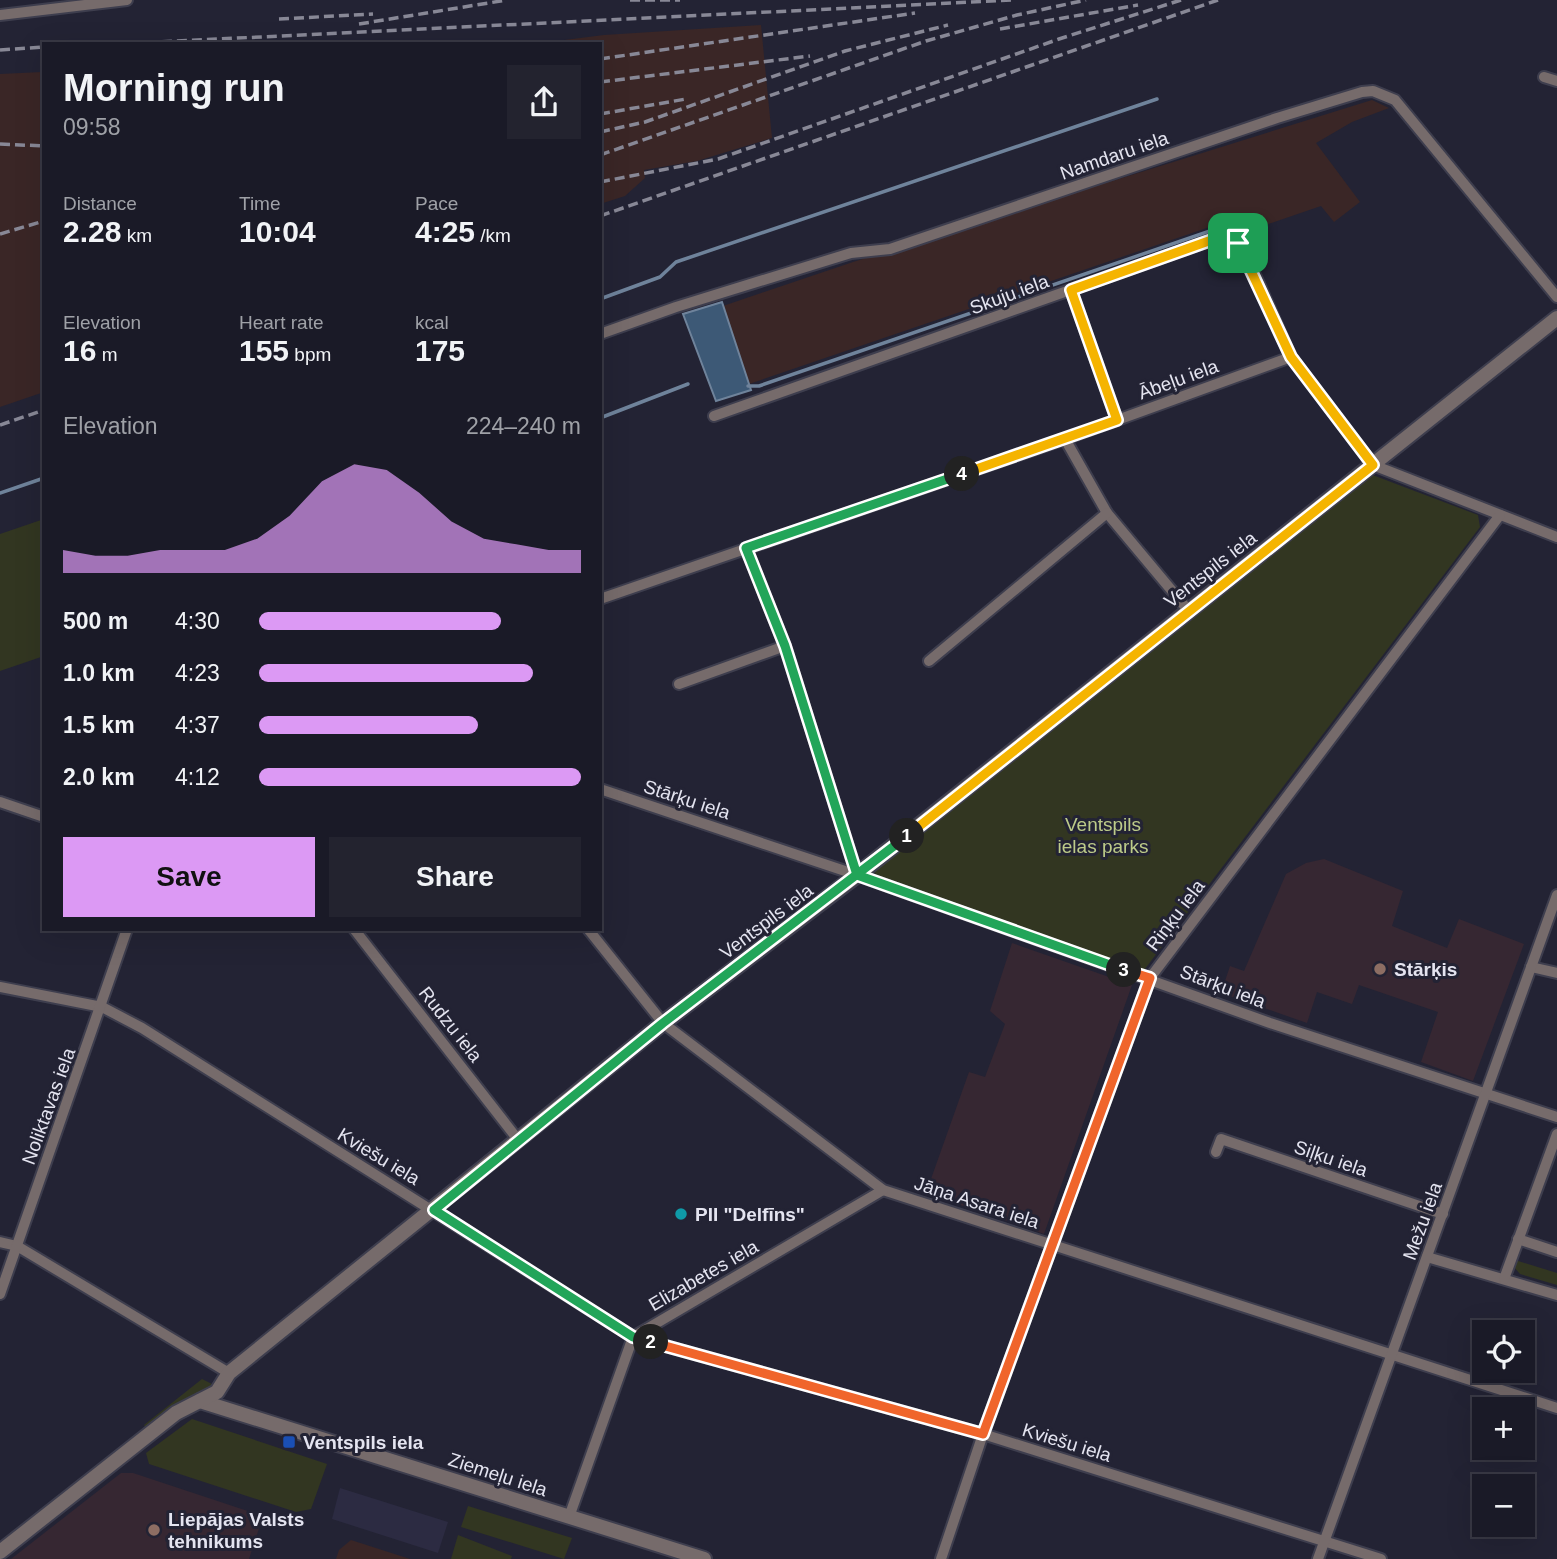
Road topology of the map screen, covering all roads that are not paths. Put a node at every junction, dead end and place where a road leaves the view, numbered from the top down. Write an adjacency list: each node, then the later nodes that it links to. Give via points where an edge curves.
1 (127, 0): 2 (street)
2 (0, 15)
3 (1544, 77): 4 (street)
4 (1557, 81)
5 (1071, 290): 9 (street, Skuju iela, via 1185,247 1220,237 1230,239 1244,250); 10 (street, Skuju iela); 11 (street)
6 (1557, 297): 8 (street, Namdaru iela, via 1395,100 1373,91 1277,118 890,249 851,253)
7 (1557, 318): 13 (street, Ventspils iela)
8 (602, 333)
9 (1291, 357): 11 (street, Ābeļu iela); 13 (street, Skuju iela)
10 (714, 416)
11 (1117, 420): 12 (street, Ābeļu iela)
12 (1065, 439): 14 (street); 17 (street, Ābeļu iela)
13 (1373, 465): 15 (street); 19 (street, Ventspils iela)
14 (1107, 513): 19 (street); 21 (street)
15 (1500, 515): 16 (street); 33 (street, Riņķu iela)
16 (1557, 537)
17 (746, 548): 18 (street, Ābeļu iela); 20 (street)
18 (602, 598)
19 (1188, 610): 26 (street, Ventspils iela)
20 (785, 646): 22 (street); 26 (street)
21 (929, 661)
22 (679, 684)
23 (602, 790): 26 (street, Stārķu iela)
24 (0, 802): 25 (street)
25 (42, 816)
26 (857, 875): 33 (street, Stārķu iela); 36 (street, Ventspils iela)
27 (1557, 895): 31 (street, Mežu iela)
28 (126, 931): 35 (street, Noliktavas iela)
29 (357, 931): 40 (street, Rudzu iela)
30 (590, 931): 36 (street, Jāņa Asara iela)
31 (1531, 968): 32 (street); 37 (street, Mežu iela)
32 (1557, 973)
33 (1150, 978): 37 (street, Stārķu iela); 47 (street, Riņķu iela)
34 (0, 987): 35 (street, Kviešu iela)
35 (102, 1007): 43 (street, Kviešu iela); 48 (street, Noliktavas iela)
36 (663, 1023): 40 (street, Ventspils iela); 42 (street, Jāņa Asara iela)
37 (1487, 1096): 38 (street, Stārķu iela); 44 (street, Mežu iela)
38 (1557, 1117)
39 (1557, 1134): 45 (street)
40 (519, 1141): 43 (street, Ventspils iela)
41 (1216, 1152): 44 (street, Siļķu iela, via 1220,1139)
42 (883, 1190): 47 (street, Jāņa Asara iela); 54 (street, Elizabetes iela)
43 (434, 1210): 54 (street, Kviešu iela); 56 (street, Ventspils iela)
44 (1443, 1214): 50 (street, Mežu iela)
45 (1518, 1239): 49 (street); 51 (street)
46 (0, 1242): 48 (street)
47 (1054, 1244): 55 (street, Jāņa Asara iela); 59 (street, Riņķu iela)
48 (17, 1246): 52 (street, Noliktavas iela); 56 (street)
49 (1557, 1252)
50 (1427, 1256): 51 (street); 55 (street, Mežu iela)
51 (1504, 1279): 53 (street)
52 (0, 1294)
53 (1557, 1295)
54 (633, 1337): 59 (street, Kviešu iela); 60 (street)
55 (1392, 1355): 58 (street, Jāņa Asara iela); 61 (street, Mežu iela)
56 (229, 1373): 57 (street, Ventspils iela, via 217,1392)
57 (200, 1401): 60 (street, Ziemeļu iela); 62 (street, Ventspils iela, via 176,1413)
58 (1557, 1408)
59 (983, 1434): 61 (street, Kviešu iela); 64 (street, Riņķu iela)
60 (569, 1517): 63 (street, Ziemeļu iela)
61 (1324, 1541): 65 (street, Mežu iela); 66 (street, Kviešu iela)
62 (0, 1552)
63 (704, 1559)
64 (941, 1559)
65 (1318, 1559)
66 (1381, 1559)

